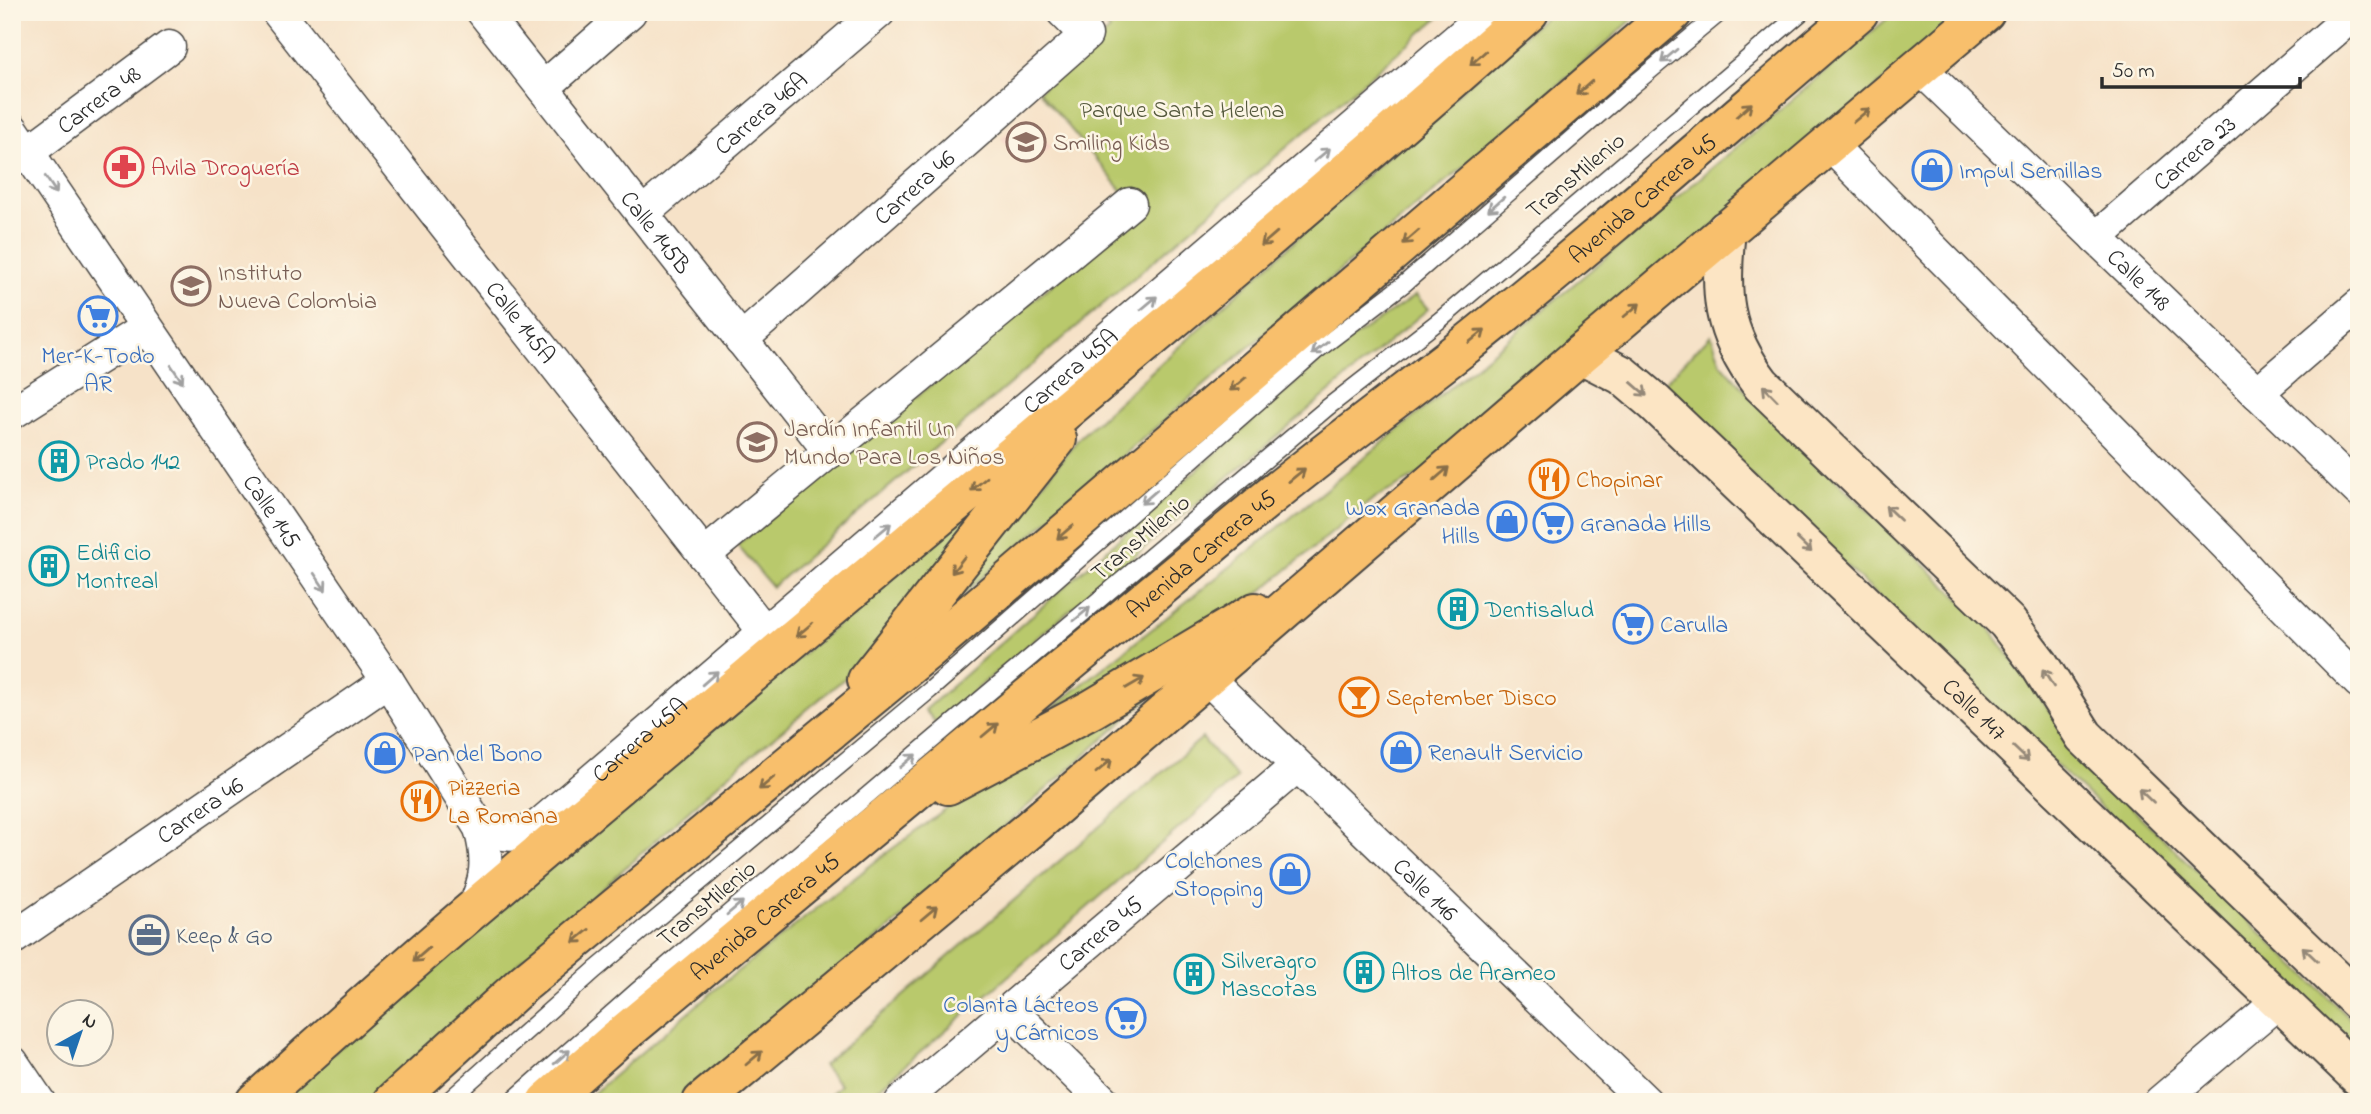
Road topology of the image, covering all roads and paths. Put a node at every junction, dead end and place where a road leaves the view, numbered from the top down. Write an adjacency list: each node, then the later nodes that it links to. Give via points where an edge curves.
1 (278, 12): 33 (street, Calle 145A)
2 (483, 12): 16 (street, Calle 145B)
3 (630, 12): 16 (street)
4 (879, 12): 20 (street, Carrera 46A)
5 (1063, 12): 25 (street, Carrera 46, via 1086,35)
6 (1489, 12): 34 (street, Carrera 45A, one-way to 6)
7 (1529, 12): 27 (highway, one-way to 27)
8 (1673, 12): 38 (highway, one-way to 38)
9 (1721, 12): 52 (lane, TransMilenio, one-way to 52, via 1404,284 1315,352 930,690 595,970)
10 (1802, 12): 53 (lane, TransMilenio, one-way to 10, via 962,715)
11 (1858, 12): 40 (highway, Avenida Carrera 45, one-way to 11, via 1320,456 1562,266)
12 (1985, 12): 15 (highway)
13 (2356, 12): 22 (street, Carrera 23)
14 (169, 47): 17 (street, Carrera 48)
15 (1919, 67): 18 (highway, one-way to 15); 22 (street, Calle 148)
16 (543, 88): 20 (street, Calle 145B)
17 (20, 141): 24 (street, Calle 145, one-way to 24)
18 (1828, 143): 21 (highway); 37 (street)
19 (1130, 204): 30 (street)
20 (642, 214): 25 (street, Calle 145B)
21 (1726, 230): 26 (highway, one-way to 21); 45 (main road, one-way to 21, via 2084,736 2007,622 1761,384 1745,363 1727,317 1721,276)
22 (2096, 238): 28 (street, Calle 148)
23 (2359, 305): 28 (street)
24 (146, 328): 29 (street); 36 (street, Calle 145, one-way to 36)
25 (741, 340): 30 (street, Calle 145B)
26 (1580, 354): 32 (highway, one-way to 26); 44 (main road, Calle 147, one-way to 44, via 1622,375 1648,397)
27 (1106, 377): 38 (highway, one-way to 38); 42 (highway, one-way to 42)
28 (2257, 393): 31 (street, Calle 148)
29 (12, 413)
30 (830, 452): 33 (street)
31 (2359, 491)
32 (1352, 551): 35 (highway); 40 (highway, one-way to 32, via 1092,709)
33 (704, 555): 34 (street, Calle 145A)
34 (764, 631): 41 (street, Carrera 45A, one-way to 34, via 507,836 537,827)
35 (1207, 678): 39 (street, Calle 146); 55 (highway, one-way to 35)
36 (388, 681): 41 (street, Calle 145); 43 (street, Carrera 46)
37 (2359, 682)
38 (820, 739): 51 (highway, one-way to 51, via 524,983)
39 (1297, 766): 46 (street, Carrera 45); 58 (street, Calle 146)
40 (881, 820): 54 (highway, Avenida Carrera 45)
41 (480, 828): 42 (street, Calle 145, via 486,872)
42 (472, 909): 50 (highway, one-way to 50)
43 (12, 939)
44 (2279, 1001): 48 (main road, Calle 147); 59 (street)
45 (2359, 1002)
46 (1010, 1010): 56 (street, Carrera 45); 57 (street)
47 (12, 1062): 49 (street)
48 (2359, 1077)
49 (39, 1102)
50 (255, 1102)
51 (393, 1102)
52 (447, 1102)
53 (511, 1102)
54 (546, 1102)
55 (702, 1102)
56 (901, 1102)
57 (1104, 1102)
58 (1646, 1102)
59 (2160, 1102)

